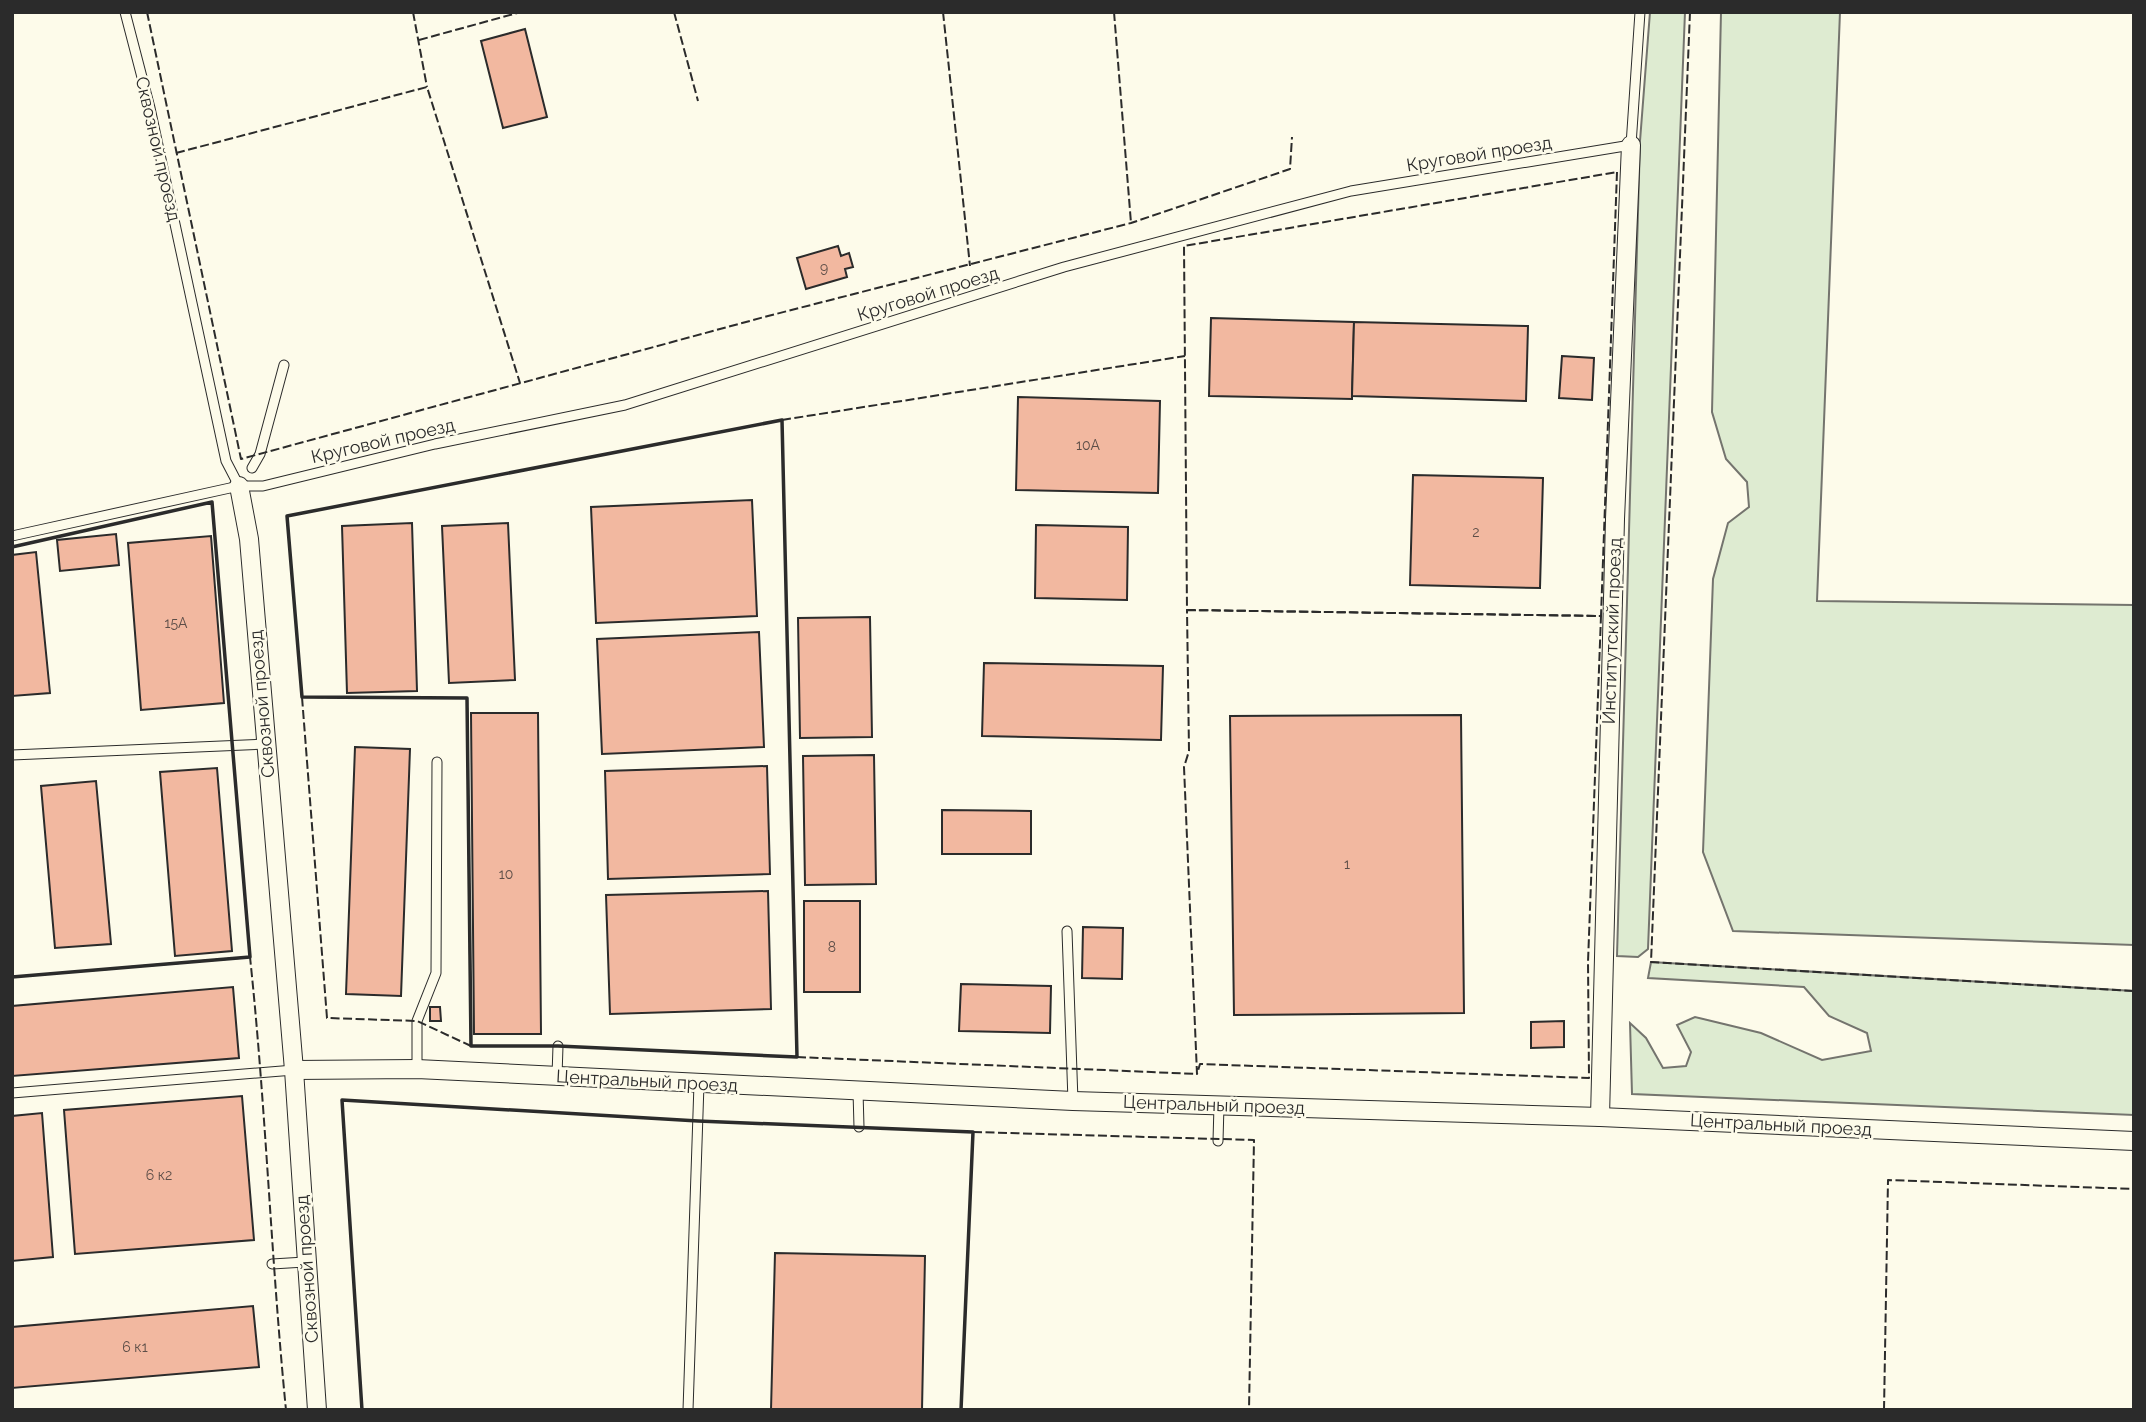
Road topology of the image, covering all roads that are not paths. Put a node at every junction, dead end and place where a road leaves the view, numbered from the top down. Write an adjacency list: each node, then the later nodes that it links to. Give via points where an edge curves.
1 (125, 12): 6 (lane, Сквозной проезд, via 226,461)
2 (1640, 12): 3 (lane)
3 (1631, 145): 6 (lane, Круговой проезд, via 1350,191 1064,268 625,405 263,486); 21 (street, Институтский проезд, via 1610,519)
4 (284, 365): 5 (lane)
5 (252, 468)
6 (239, 486): 7 (lane, Круговой проезд); 8 (street, Сквозной проезд, via 249,539)
7 (12, 536)
8 (265, 744): 9 (lane); 14 (street, Сквозной проезд)
9 (12, 755)
10 (437, 762): 13 (lane, via 436,973 417,1021)
11 (1067, 931): 19 (lane)
12 (558, 1046): 15 (lane)
13 (417, 1069): 14 (street, Центральный проезд); 15 (street, Центральный проезд)
14 (294, 1070): 18 (lane); 25 (street, Сквозной проезд)
15 (557, 1076): 16 (street, Центральный проезд)
16 (699, 1084): 17 (street, Центральный проезд); 28 (lane)
17 (858, 1091): 19 (street, Центральный проезд); 22 (lane)
18 (12, 1093)
19 (1073, 1101): 20 (street, Центральный проезд)
20 (1219, 1105): 21 (street, Центральный проезд); 23 (lane)
21 (1600, 1117): 24 (street, Центральный проезд)
22 (859, 1128)
23 (1218, 1141)
24 (2134, 1141)
25 (305, 1262): 26 (lane); 27 (street, Сквозной проезд)
26 (272, 1264)
27 (317, 1410)
28 (688, 1410)

